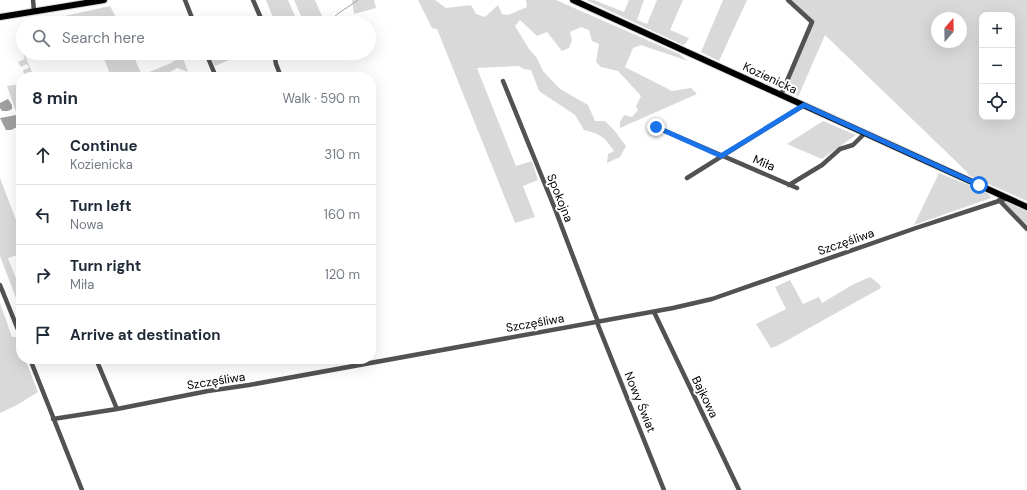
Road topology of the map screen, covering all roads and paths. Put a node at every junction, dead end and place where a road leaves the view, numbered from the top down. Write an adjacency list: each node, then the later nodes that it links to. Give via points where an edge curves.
1 (33, 0): 8 (street)
2 (104, 0): 7 (main road)
3 (185, 0): 9 (street)
4 (253, 0): 10 (street)
5 (573, 0): 17 (main road, Kozienicka)
6 (788, 0): 17 (street, via 812,22)
7 (73, 3): 8 (main road)
8 (34, 12): 11 (main road)
9 (191, 16)
10 (260, 16)
11 (0, 17)
12 (209, 60): 14 (street)
13 (275, 60): 15 (street)
14 (214, 72)
15 (279, 72)
16 (503, 82): 31 (street, Spokojna)
17 (781, 95): 18 (main road, Kozienicka)
18 (804, 105): 20 (main road, Kozienicka); 21 (street)
19 (656, 127): 21 (street, Miła)
20 (865, 133): 23 (street, via 853,145 840,149 822,165); 25 (main road, Kozienicka)
21 (721, 156): 22 (street); 23 (street, Miła)
22 (687, 178)
23 (790, 185): 24 (street, Miła)
24 (797, 188)
25 (1008, 198): 26 (street, Szczęśliwa); 27 (main road, Kozienicka)
26 (999, 200): 28 (street); 30 (street, Szczęśliwa, via 712,299)
27 (1027, 207)
28 (1027, 228)
29 (0, 285): 32 (street)
30 (654, 312): 31 (street, Szczęśliwa); 41 (street, Bajkowa)
31 (598, 322): 33 (street, Szczęśliwa); 40 (street, Nowy Świat)
32 (16, 325)
33 (376, 362)
34 (32, 364): 38 (street)
35 (98, 364): 37 (street)
36 (365, 364): 37 (street, Szczęśliwa)
37 (117, 409): 38 (street, Szczęśliwa)
38 (53, 419): 39 (street)
39 (82, 490)
40 (664, 490)
41 (739, 490)

